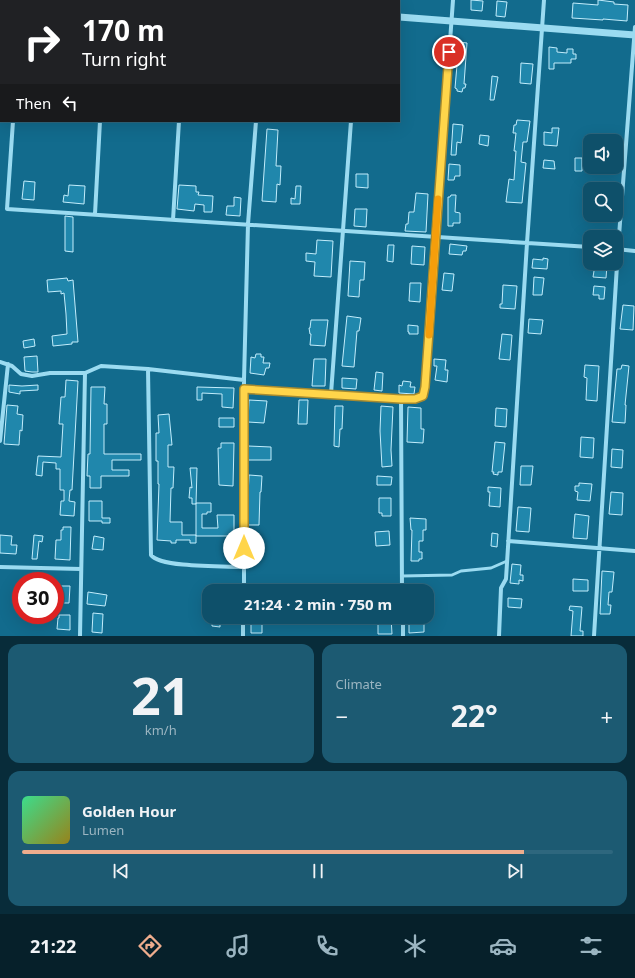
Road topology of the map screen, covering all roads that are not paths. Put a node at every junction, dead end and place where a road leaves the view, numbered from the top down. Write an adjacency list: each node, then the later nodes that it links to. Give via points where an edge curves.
1 (453, 0): 4 (street)
2 (544, 0): 6 (street)
3 (400, 18): 4 (street)
4 (451, 22): 6 (street); 18 (street)
5 (635, 27): 7 (street)
6 (542, 28): 7 (street); 19 (street)
7 (635, 35): 17 (street)
8 (14, 122): 13 (street, via 7,209)
9 (100, 122): 13 (street)
10 (179, 122): 14 (street)
11 (256, 122): 15 (street)
12 (352, 122): 16 (street)
13 (95, 214): 14 (street)
14 (173, 220): 15 (street)
15 (248, 224): 16 (street); 28 (street)
16 (343, 230): 18 (street); 30 (street)
17 (619, 230)
18 (435, 236): 19 (street); 31 (street, via 424,392 423,396 415,399)
19 (527, 243): 20 (street); 33 (street)
20 (583, 247)
21 (623, 250): 22 (street)
22 (635, 251)
23 (616, 270): 34 (street)
24 (0, 362): 25 (street)
25 (8, 364): 27 (street, via 21,374 32,376); 32 (street)
26 (148, 368): 27 (street, via 101,366); 28 (street); 38 (street, via 151,555 166,563)
27 (85, 373): 39 (street)
28 (244, 380): 29 (street)
29 (244, 389): 30 (street); 38 (street)
30 (332, 394): 31 (street)
31 (401, 399): 40 (street)
32 (0, 441)
33 (508, 541): 34 (street); 36 (street)
34 (599, 548): 35 (street); 49 (street)
35 (635, 551)
36 (507, 561): 40 (lane, via 491,568 452,574); 48 (street, via 506,579 501,588)
37 (0, 567): 39 (street)
38 (244, 567): 41 (street)
39 (81, 569): 45 (street)
40 (402, 576): 42 (street)
41 (244, 584)
42 (402, 584)
43 (243, 624): 46 (street)
44 (403, 624): 47 (street)
45 (80, 636)
46 (243, 636)
47 (403, 636)
48 (500, 636)
49 (594, 636)

